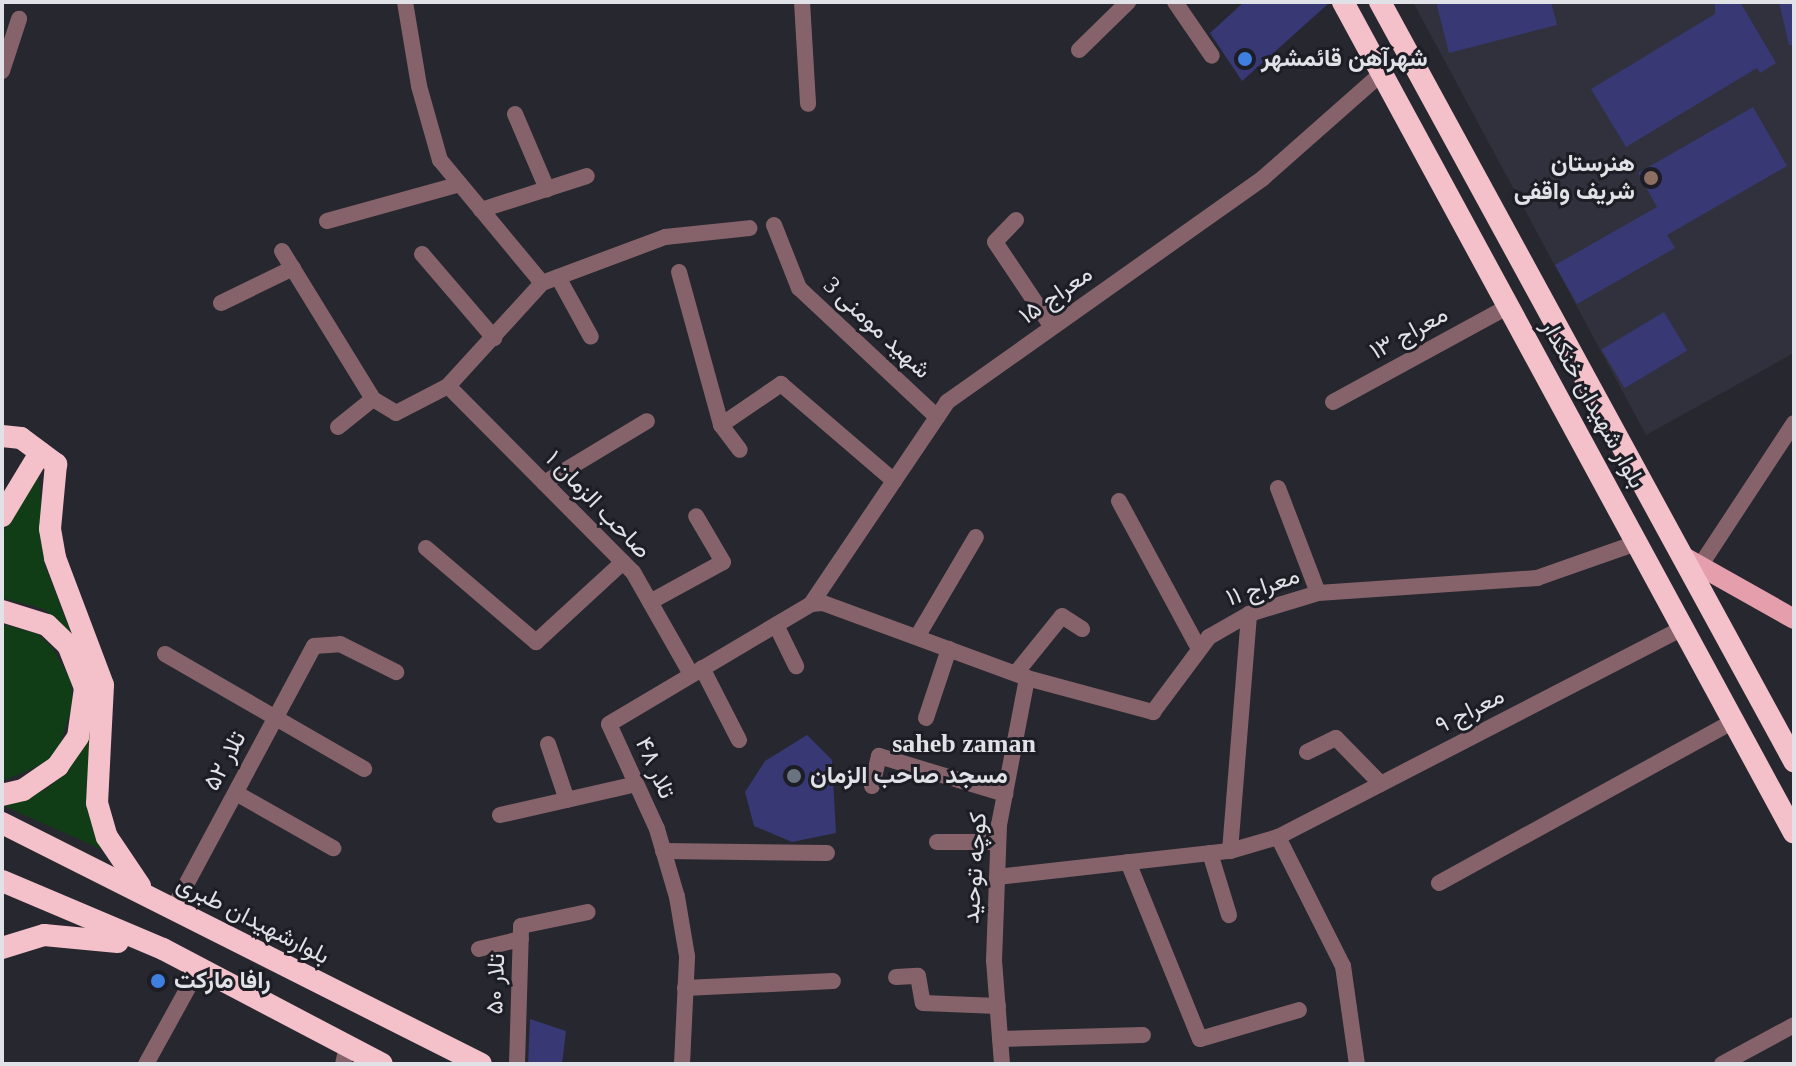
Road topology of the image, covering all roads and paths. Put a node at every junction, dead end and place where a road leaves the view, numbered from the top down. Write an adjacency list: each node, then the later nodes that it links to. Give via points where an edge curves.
1 (405, 2): 15 (street, via 419,86 440,160)
2 (802, 2): 12 (street)
3 (1128, 2): 8 (street)
4 (1175, 2): 9 (street)
5 (1343, 2): 11 (highway, بلوار شهیدان خنکدار)
6 (1380, 2): 53 (highway, بلوار شهیدان خنکدار)
7 (19, 19): 10 (street)
8 (1079, 50)
9 (1212, 56)
10 (2, 71)
11 (1382, 73): 28 (highway, بلوار شهیدان خنکدار); 29 (street, معراج ۱۵, via 1263,178)
12 (808, 104)
13 (515, 114): 16 (street)
14 (587, 176): 16 (street)
15 (460, 184): 17 (street); 19 (street)
16 (547, 189): 17 (street)
17 (481, 210): 26 (street)
18 (1016, 220): 29 (street, via 995,242)
19 (327, 221)
20 (774, 225): 35 (street, شهید مومنی 3, via 799,288)
21 (750, 228): 26 (street, via 665,237)
22 (282, 251): 24 (street)
23 (422, 254): 31 (street)
24 (293, 268): 27 (street); 33 (street)
25 (679, 272): 38 (street)
26 (550, 280): 30 (street); 31 (street)
27 (221, 303)
28 (1509, 306): 34 (street, معراج ۱۳); 50 (highway, بلوار شهیدان خنکدار)
29 (1052, 327): 35 (street, معراج ۱۵, via 947,402)
30 (591, 337)
31 (494, 338): 32 (street)
32 (448, 386): 33 (street, via 396,413); 44 (street, صاحب الزمان ۱)
33 (373, 399): 39 (street)
34 (1333, 402)
35 (937, 417): 43 (street, معراج ۱۵)
36 (647, 421): 44 (street)
37 (1794, 423): 53 (street)
38 (721, 425): 41 (street); 43 (street, via 781,384)
39 (338, 427)
40 (2, 436): 42 (highway, via 21,438)
41 (740, 450)
42 (40, 453): 47 (highway); 101 (highway, via 56,464 50,529 55,558 103,685 97,803 122,865)
43 (894, 481): 56 (street, معراج ۱۵)
44 (544, 483): 52 (street, صاحب الزمان ۱)
45 (1278, 488): 54 (street)
46 (1119, 501): 65 (street)
47 (2, 516)
48 (696, 516): 55 (street, via 723,562)
49 (976, 537): 63 (street)
50 (1639, 542): 54 (street, معراج ۱۱, via 1537,578); 61 (highway, بلوار شهیدان خنکدار)
51 (426, 548): 52 (street, via 536,642)
52 (623, 562): 55 (street, صاحب الزمان ۱)
53 (1692, 562): 59 (main road); 77 (highway, بلوار شهیدان خنکدار)
54 (1318, 593): 58 (street, معراج ۱۱)
55 (650, 602): 68 (street, صاحب الزمان ۱)
56 (811, 604): 60 (street, تلار ۴۸); 63 (street, معراج ۱۱, via 823,603)
57 (2, 611): 84 (highway, via 47,625 68,645 85,688 84,713 68,754 43,778)
58 (1249, 614): 65 (street, معراج ۱۱, via 1226,624); 94 (street)
59 (1794, 619)
60 (776, 625): 67 (street); 68 (street, تلار ۴۸)
61 (1684, 627): 73 (highway, بلوار شهیدان خنکدار); 80 (street, معراج ۹)
62 (1082, 629): 70 (street, via 1062,616)
63 (917, 637): 64 (street, معراج ۱۱)
64 (949, 649): 70 (street, معراج ۱۱); 72 (street)
65 (1199, 649): 70 (street, معراج ۱۱, via 1153,712)
66 (165, 654): 71 (street)
67 (796, 666)
68 (697, 671): 74 (street, صاحب الزمان ۱); 79 (street, تلار ۴۸, via 609,724)
69 (396, 672): 71 (street, تلار ۵۲, via 325,641 314,646)
70 (1022, 675): 83 (street, کوچه توحید)
71 (276, 716): 78 (street); 82 (street, تلار ۵۲)
72 (926, 718)
73 (1734, 721): 88 (highway, بلوار شهیدان خنکدار); 100 (street)
74 (739, 740)
75 (548, 744): 85 (street)
76 (1307, 752): 80 (street, via 1336,738)
77 (1794, 761)
78 (364, 769)
79 (636, 784): 85 (street); 93 (street, تلار ۴۸)
80 (1381, 784): 89 (street, معراج ۹)
81 (872, 786): 83 (street, via 879,756)
82 (236, 793): 92 (street); 102 (street, تلار ۵۲)
83 (1005, 794): 91 (street, کوچه توحید)
84 (2, 795)
85 (567, 800): 86 (street)
86 (500, 815)
87 (2, 823): 101 (highway, بلوارشهیدان طبری)
88 (1794, 833)
89 (1278, 837): 94 (street, معراج ۹); 125 (street, via 1343,966)
90 (937, 842): 91 (street)
91 (998, 842): 98 (street, کوچه توحید)
92 (333, 848)
93 (663, 851): 95 (street); 112 (street, تلار ۴۸, via 687,956)
94 (1230, 851): 96 (street, معراج ۹)
95 (827, 853)
96 (1210, 853): 97 (street, معراج ۹); 104 (street)
97 (1128, 862): 98 (street, معراج ۹); 114 (street, via 1200,1039)
98 (997, 877): 113 (street, کوچه توحید)
99 (2, 881): 107 (highway)
100 (1439, 883)
101 (148, 897): 102 (highway, بلوارشهیدان طبری)
102 (173, 909): 121 (highway, بلوارشهیدان طبری)
103 (588, 912): 105 (street, تلار ۵۰, via 521,926)
104 (1229, 915)
105 (521, 939): 108 (street); 122 (street, تلار ۵۰)
106 (2, 948): 107 (highway, via 44,935)
107 (163, 949): 109 (highway)
108 (479, 949)
109 (199, 968): 118 (highway); 119 (street)
110 (896, 977): 113 (street, via 918,976 923,1003)
111 (833, 981): 112 (street)
112 (685, 988): 123 (street, تلار ۴۸)
113 (998, 1006): 117 (street, کوچه توحید)
114 (1299, 1010)
115 (1794, 1025): 126 (street)
116 (1143, 1035): 117 (street)
117 (1000, 1039): 124 (street, کوچه توحید)
118 (345, 1055): 120 (highway)
119 (146, 1064)
120 (382, 1064)
121 (481, 1064)
122 (517, 1064)
123 (682, 1064)
124 (1002, 1064)
125 (1357, 1064)
126 (1722, 1064)

